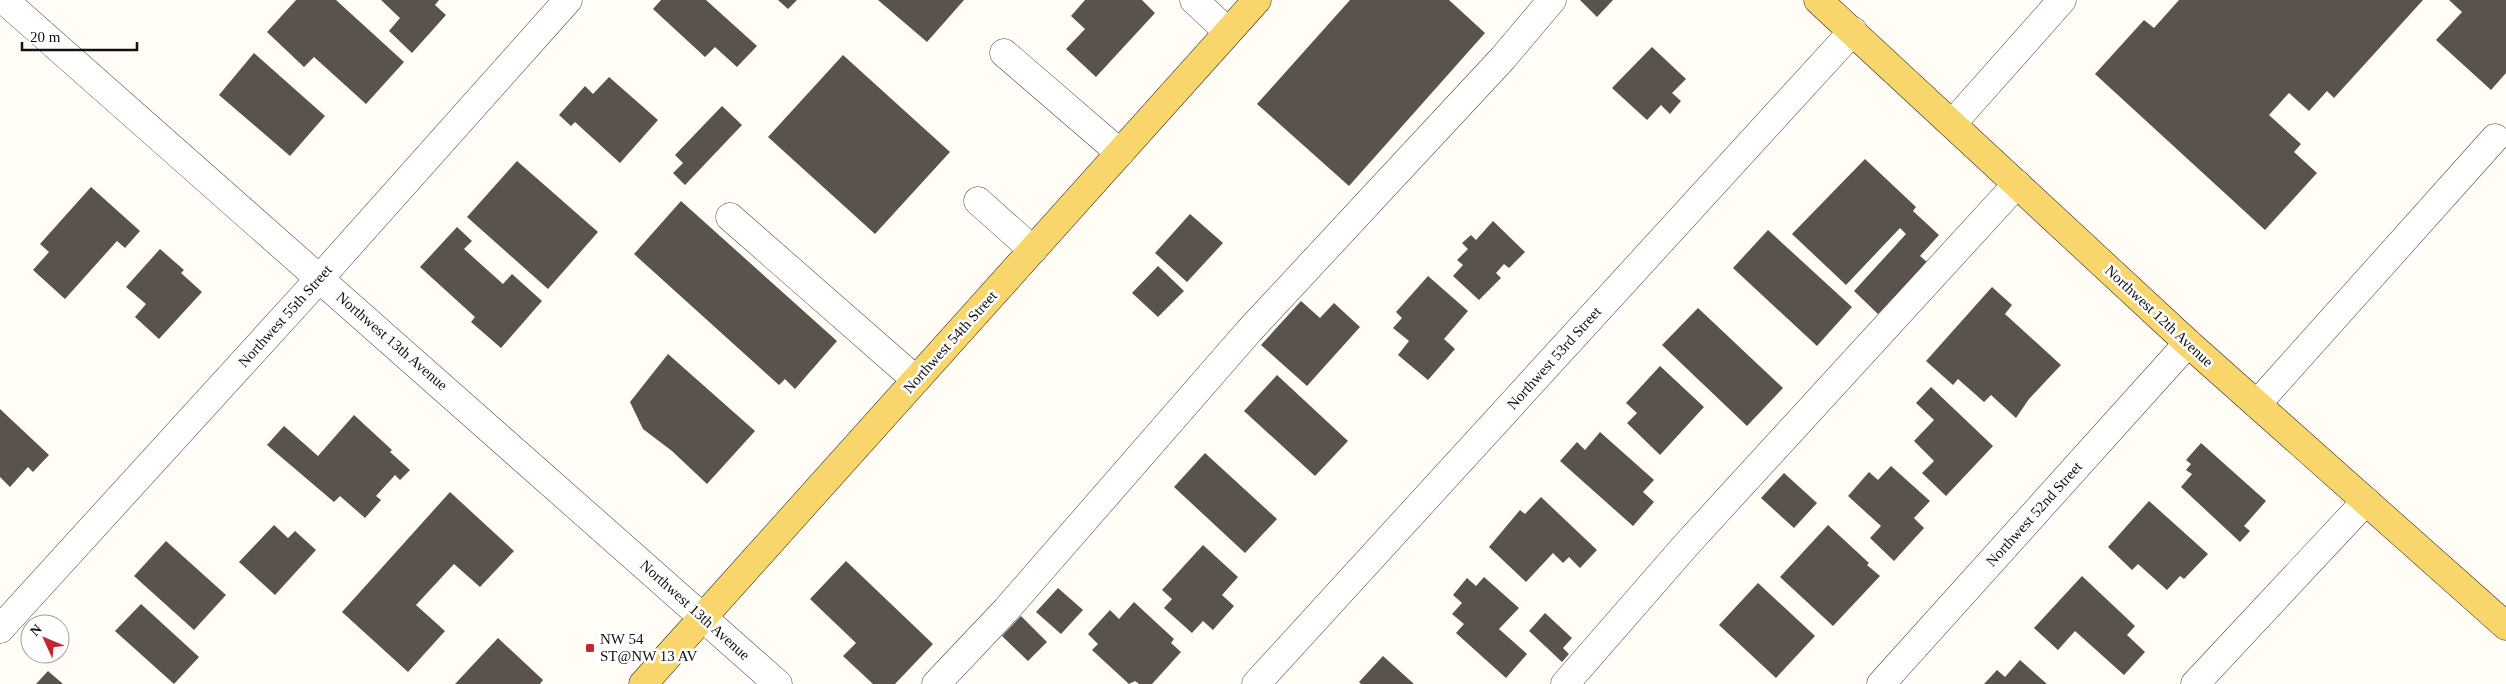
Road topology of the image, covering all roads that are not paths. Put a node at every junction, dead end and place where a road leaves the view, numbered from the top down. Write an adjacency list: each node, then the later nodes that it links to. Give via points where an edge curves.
1 (4, 0): 18 (street, Northwest 13th Avenue)
2 (568, 0): 18 (street, Northwest 55th Street)
3 (1194, 0): 9 (street)
4 (1257, 0): 9 (main road, Northwest 54th Street)
5 (1552, 0): 28 (street, via 1496,65 1249,331 1006,610)
6 (1818, 0): 8 (main road, Northwest 12th Avenue)
7 (2062, 0): 11 (street)
8 (1853, 31): 11 (main road, Northwest 12th Avenue); 29 (street, Northwest 53rd Street)
9 (1228, 32): 13 (main road, Northwest 54th Street)
10 (1004, 52): 13 (street)
11 (1952, 124): 14 (main road, Northwest 12th Avenue)
12 (2494, 138): 21 (street)
13 (1120, 153): 17 (main road, Northwest 54th Street)
14 (2017, 184): 19 (main road, Northwest 12th Avenue); 30 (street, via 1687,544)
15 (978, 201): 17 (street)
16 (730, 217): 20 (street)
17 (1033, 250): 20 (main road, Northwest 54th Street)
18 (320, 278): 23 (street, Northwest 13th Avenue); 25 (street, Northwest 55th Street)
19 (2188, 343): 21 (main road, Northwest 12th Avenue); 31 (street, Northwest 52nd Street)
20 (916, 380): 23 (main road, Northwest 54th Street)
21 (2257, 404): 22 (main road, Northwest 12th Avenue)
22 (2366, 501): 24 (main road, Northwest 12th Avenue); 32 (street)
23 (703, 617): 26 (main road, Northwest 54th Street); 27 (street, Northwest 13th Avenue)
24 (2506, 626)
25 (0, 629)
26 (643, 684)
27 (778, 684)
28 (936, 684)
29 (1256, 684)
30 (1565, 684)
31 (1881, 684)
32 (2195, 684)

